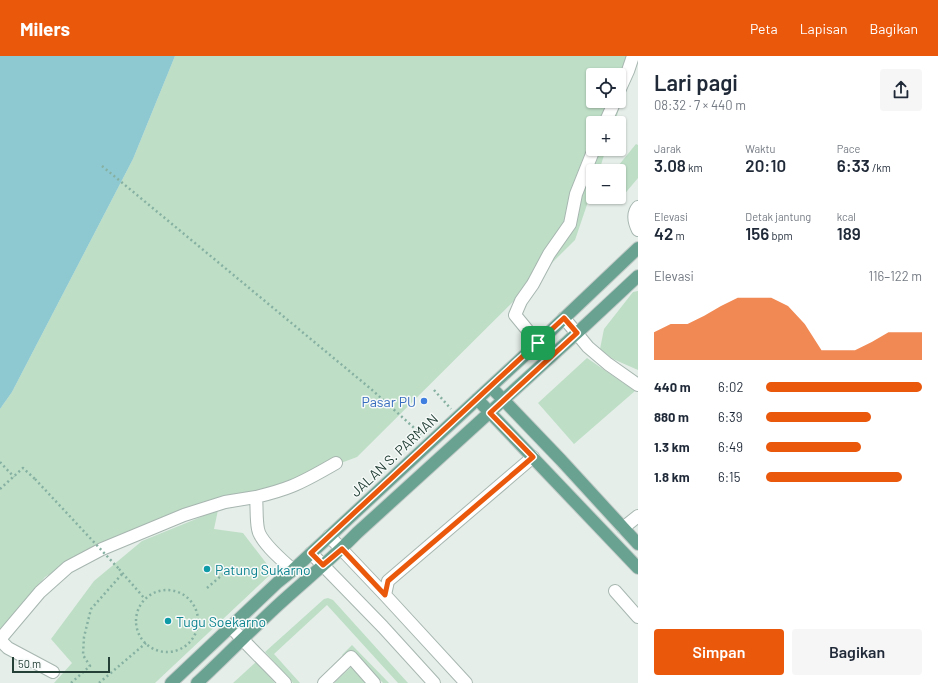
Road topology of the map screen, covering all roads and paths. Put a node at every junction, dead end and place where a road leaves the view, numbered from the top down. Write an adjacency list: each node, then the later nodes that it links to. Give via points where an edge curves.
1 (633, 56): 2 (street)
2 (626, 75)
3 (591, 156): 11 (street, via 576,194 570,224 549,254 515,316)
4 (102, 166): 19 (path, via 371,389)
5 (638, 207): 6 (street, via 634,220)
6 (638, 230)
7 (638, 248): 9 (main road, JALAN S. PARMAN)
8 (638, 276): 10 (main road)
9 (564, 318): 10 (street); 11 (main road, JALAN S. PARMAN)
10 (577, 333): 12 (street, via 588,348); 16 (main road)
11 (538, 343): 13 (main road, JALAN S. PARMAN)
12 (638, 385)
13 (491, 387): 15 (main road, JALAN S. PARMAN); 16 (main road)
14 (434, 390): 17 (path)
15 (477, 399): 18 (main road); 19 (main road, JALAN S. PARMAN)
16 (504, 400): 18 (main road); 27 (main road)
17 (453, 411)
18 (490, 413): 20 (main road); 30 (main road)
19 (430, 443): 28 (main road, JALAN S. PARMAN)
20 (533, 457): 32 (main road); 39 (street, via 388,581)
21 (0, 462): 23 (path)
22 (336, 463): 25 (street, via 292,486)
23 (14, 476): 24 (path); 36 (path, bridge, via 23,468)
24 (0, 489)
25 (256, 497): 35 (street, via 260,536); 45 (street, via 225,502 184,515 102,549 68,567 40,592 2,637 2,642 8,648)
26 (638, 516): 27 (street)
27 (623, 528): 29 (main road)
28 (329, 536): 30 (street); 31 (main road, JALAN S. PARMAN)
29 (638, 544)
30 (342, 549): 33 (main road); 39 (street)
31 (311, 553): 33 (street); 35 (main road, JALAN S. PARMAN)
32 (637, 564)
33 (323, 565): 43 (main road); 53 (street)
34 (229, 569): 37 (path)
35 (292, 570): 42 (main road, JALAN S. PARMAN)
36 (123, 573): 40 (path); 46 (path, via 91,608 84,637 83,656 90,666)
37 (207, 588)
38 (615, 591): 41 (street)
39 (385, 595): 54 (street)
40 (145, 599): 44 (path, via 140,605 136,621); 44 (path, via 159,591 175,591 189,598 197,612 198,620 192,639 183,647 168,652 152,648)
41 (638, 617)
42 (231, 627): 43 (street); 48 (main road, JALAN S. PARMAN)
43 (242, 640): 49 (main road); 50 (street)
44 (146, 643): 47 (path)
45 (53, 672)
46 (71, 683)
47 (99, 683)
48 (171, 683)
49 (197, 683)
50 (285, 683)
51 (324, 683): 52 (street, via 351,657)
52 (374, 683)
53 (434, 683)
54 (466, 683)

